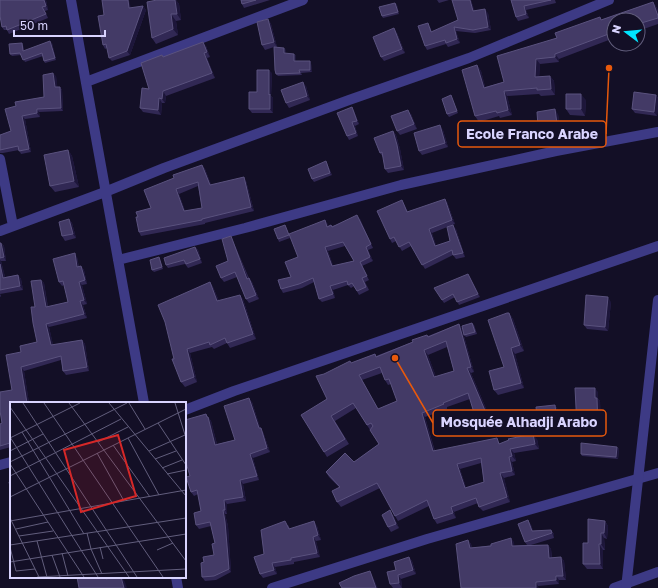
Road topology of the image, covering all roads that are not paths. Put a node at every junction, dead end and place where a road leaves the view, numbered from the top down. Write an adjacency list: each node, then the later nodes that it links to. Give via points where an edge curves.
1 (71, 0): 4 (street)
2 (303, 0): 4 (street)
3 (609, 0): 7 (street, via 469,58 171,165)
4 (86, 82): 7 (street)
5 (658, 132): 11 (street, via 556,151 401,186)
6 (0, 159): 8 (street)
7 (105, 192): 8 (street); 11 (street)
8 (13, 226): 9 (street)
9 (0, 231)
10 (658, 246): 14 (street)
11 (118, 260): 13 (street)
12 (658, 300): 18 (street)
13 (144, 402)
14 (186, 410)
15 (10, 462): 16 (street)
16 (0, 465)
17 (658, 473): 18 (street)
18 (638, 479): 21 (street); 23 (street, via 427,539)
19 (658, 572): 21 (street)
20 (176, 578): 22 (street)
21 (626, 586): 24 (street)
22 (178, 588)
23 (272, 588)
24 (614, 588)

